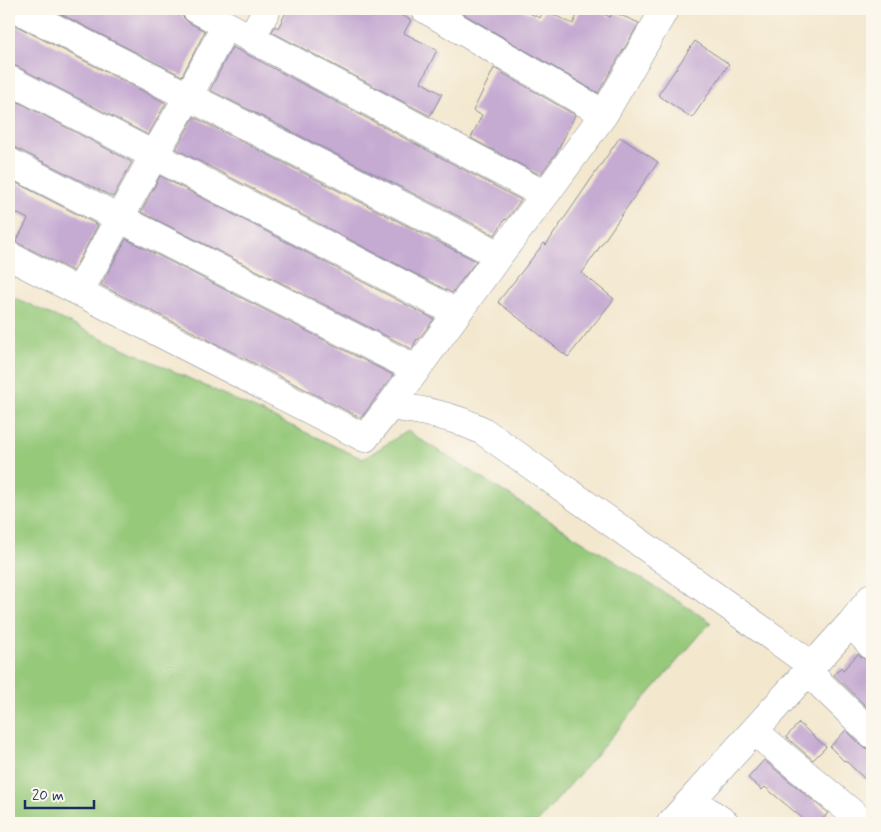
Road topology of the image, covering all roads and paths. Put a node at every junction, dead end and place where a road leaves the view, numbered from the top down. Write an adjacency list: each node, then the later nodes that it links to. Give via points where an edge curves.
1 (17, 9): 9 (street)
2 (196, 9): 6 (street)
3 (267, 9): 7 (street)
4 (425, 9): 10 (street)
5 (660, 10): 10 (street)
6 (226, 24): 7 (street); 9 (street)
7 (251, 38): 13 (street)
8 (9, 80): 11 (street)
9 (188, 97): 11 (street); 15 (street)
10 (604, 114): 13 (street)
11 (154, 155): 14 (street); 18 (street)
12 (9, 162): 14 (street)
13 (545, 195): 15 (street)
14 (119, 218): 17 (street); 19 (street)
15 (499, 255): 18 (street)
16 (9, 256): 17 (street)
17 (79, 292): 20 (street, via 365,438)
18 (457, 313): 19 (street)
19 (416, 370): 20 (street)
20 (390, 406): 24 (street, via 451,418 483,431)
21 (872, 597): 22 (street)
22 (852, 623): 23 (street); 24 (street)
23 (872, 646)
24 (810, 669): 25 (street); 26 (street)
25 (754, 731): 27 (street); 30 (street)
26 (872, 734)
27 (692, 800): 28 (street); 29 (street)
28 (670, 823)
29 (725, 823)
30 (864, 823)

